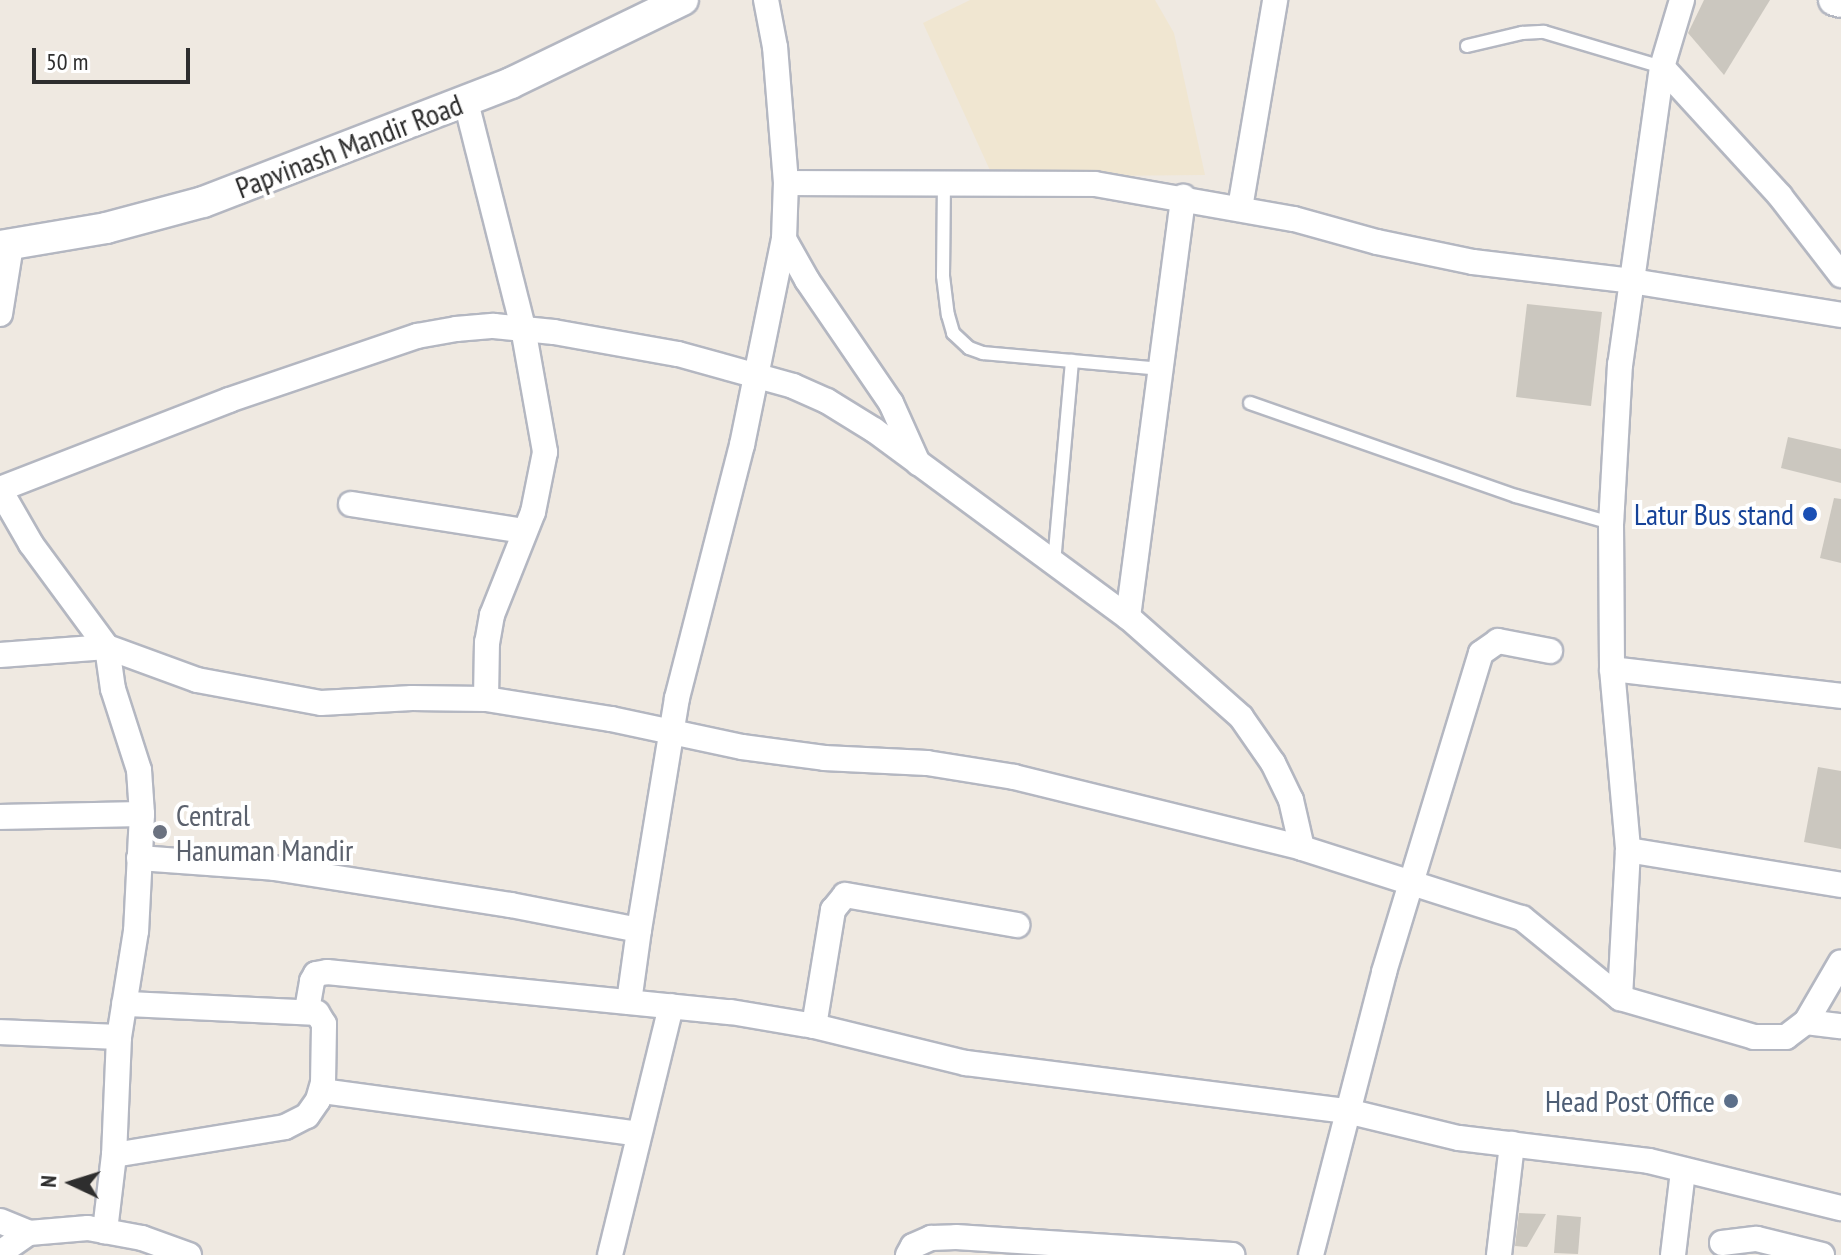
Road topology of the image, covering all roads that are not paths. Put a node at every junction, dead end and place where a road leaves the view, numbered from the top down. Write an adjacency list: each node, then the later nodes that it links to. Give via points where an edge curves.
1 (683, 0): 9 (street, Papvinash Mandir Road)
2 (766, 0): 11 (street)
3 (1275, 0): 13 (street)
4 (1682, 0): 8 (street)
5 (1834, 0): 6 (street)
6 (1841, 2)
7 (1467, 46): 8 (lane, via 1544,32)
8 (1662, 67): 16 (street, via 1780,196); 17 (street)
9 (466, 102): 15 (street, Papvinash Mandir Road, via 203,202 106,228); 20 (street)
10 (944, 181): 11 (street); 12 (street, via 1095,184); 21 (lane, via 943,276 953,333 983,353)
11 (786, 183): 14 (street)
12 (1183, 197): 13 (street); 22 (street)
13 (1240, 208): 17 (street, via 1473,262)
14 (784, 239): 23 (street); 25 (street, via 891,403)
15 (5, 246): 18 (street)
16 (1841, 275)
17 (1632, 281): 19 (street); 28 (street, via 1620,364)
18 (0, 314)
19 (1841, 315)
20 (523, 328): 23 (street, via 678,354); 26 (street, via 456,329 417,336 229,400); 29 (street, via 545,452)
21 (1072, 361): 22 (lane); 30 (lane)
22 (1161, 369): 31 (street)
23 (757, 375): 25 (street, via 827,401); 38 (street)
24 (1250, 403): 28 (lane, via 1516,496)
25 (918, 463): 30 (street)
26 (0, 490): 32 (street, via 31,544)
27 (351, 504): 29 (street)
28 (1611, 523): 35 (street)
29 (524, 531): 37 (street, via 492,615)
30 (1054, 563): 31 (street)
31 (1128, 617): 41 (street, via 1241,717 1285,788)
32 (107, 647): 34 (street); 37 (street, via 197,680 321,703); 39 (street, via 113,689 139,770)
33 (1550, 651): 44 (street, via 1498,641 1481,653)
34 (0, 655)
35 (1612, 669): 36 (street); 42 (street)
36 (1841, 696)
37 (486, 699): 38 (street)
38 (670, 734): 41 (street, via 824,758 927,763 1014,777); 47 (street)
39 (142, 814): 40 (street); 43 (street)
40 (0, 817)
41 (1302, 848): 44 (street)
42 (1628, 850): 45 (street); 49 (street)
43 (139, 858): 47 (street, via 274,868); 51 (street, via 136,931)
44 (1414, 881): 49 (street, via 1522,918); 60 (street)
45 (1841, 885)
46 (1017, 925): 55 (street, via 845,895 833,910)
47 (639, 930): 50 (street)
48 (1841, 962): 54 (street)
49 (1620, 998): 54 (street, via 1754,1037 1786,1037)
50 (629, 1002): 52 (street); 53 (street, via 327,972 312,981)
51 (124, 1004): 53 (street); 58 (street)
52 (671, 1006): 55 (street); 61 (street)
53 (307, 1010): 59 (street, via 322,1016 324,1024)
54 (1806, 1022): 56 (street)
55 (814, 1026): 60 (street, via 966,1063)
56 (1841, 1026)
57 (0, 1032): 58 (street)
58 (119, 1037): 63 (street)
59 (322, 1091): 61 (street); 63 (street, via 307,1116 285,1127)
60 (1347, 1111): 62 (street, via 1459,1138); 75 (street)
61 (638, 1134): 72 (street)
62 (1512, 1144): 64 (street, via 1649,1161); 76 (street)
63 (114, 1155): 67 (street)
64 (1683, 1171): 65 (street); 77 (street)
65 (1841, 1208)
66 (0, 1221): 68 (street)
67 (105, 1231): 68 (street); 71 (street)
68 (29, 1233): 70 (street)
69 (1722, 1243): 78 (street, via 1757,1239)
70 (0, 1253)
71 (189, 1255)
72 (610, 1255)
73 (908, 1255): 74 (street, via 913,1246 931,1238 956,1237)
74 (1232, 1255)
75 (1311, 1255)
76 (1499, 1255)
77 (1673, 1255)
78 (1822, 1255)

